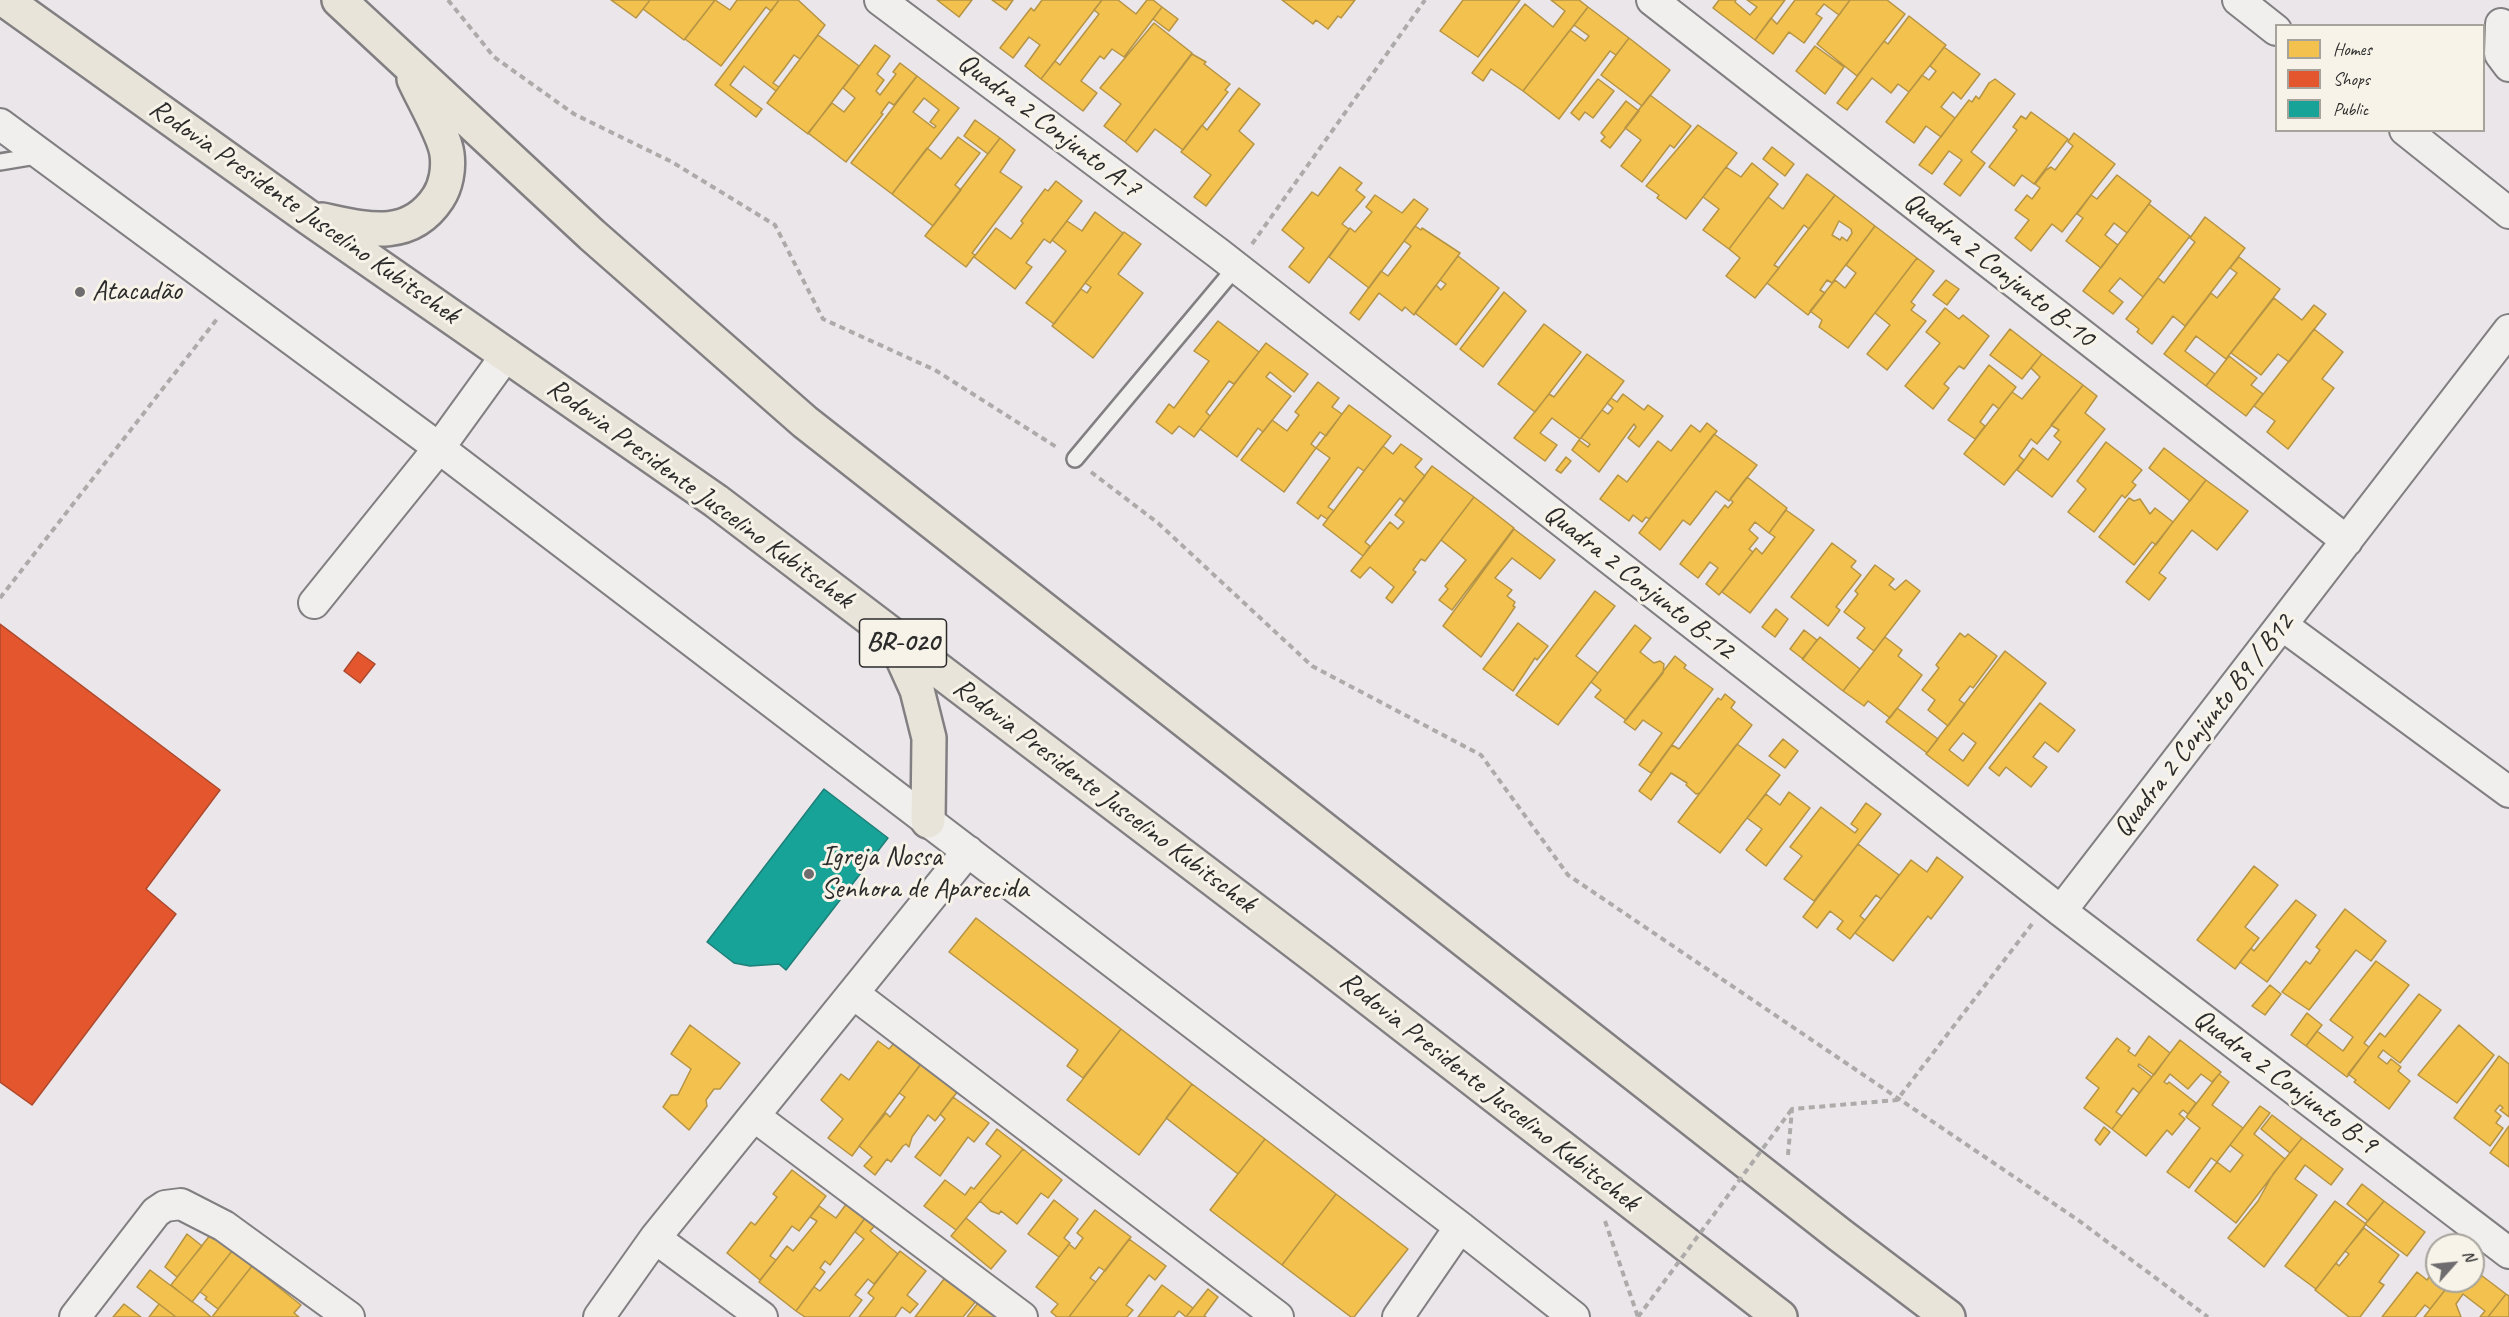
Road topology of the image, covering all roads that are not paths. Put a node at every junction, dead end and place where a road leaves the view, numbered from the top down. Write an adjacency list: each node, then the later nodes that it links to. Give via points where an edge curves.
1 (4, 0): 16 (highway, Rodovia Presidente Juscelino Kubitschek / BR-020)
2 (339, 0): 9 (highway)
3 (362, 0): 9 (street)
4 (880, 0): 17 (street, Quadra 2 Conjunto A-7)
5 (1652, 0): 22 (street, Quadra 2 Conjunto B-10)
6 (2238, 0): 8 (street)
7 (2501, 24): 10 (street, via 2500,54)
8 (2275, 28)
9 (408, 66): 16 (highway, via 447,153 442,191 430,210 404,227 372,230); 44 (highway, via 805,422)
10 (2509, 66)
11 (0, 124): 13 (street)
12 (2407, 132): 15 (street)
13 (42, 155): 14 (lane); 20 (street)
14 (0, 162)
15 (2509, 213)
16 (308, 217): 19 (highway, Rodovia Presidente Juscelino Kubitschek / BR-020)
17 (1227, 260): 21 (lane); 29 (street, Quadra 2 Conjunto B-12)
18 (2509, 330): 22 (street, Quadra 2 Conjunto B9 / B12)
19 (507, 354): 20 (street); 25 (highway, Rodovia Presidente Juscelino Kubitschek / BR-020, via 716,501)
20 (439, 448): 23 (street); 27 (street)
21 (1075, 459)
22 (2347, 541): 24 (street, Quadra 2 Conjunto B9 / B12)
23 (314, 603)
24 (2282, 625): 26 (street); 29 (street, Quadra 2 Conjunto B9 / B12)
25 (892, 635): 27 (highway, via 917,690 929,738); 43 (highway, Rodovia Presidente Juscelino Kubitschek / BR-020)
26 (2509, 792)
27 (928, 821): 28 (street)
28 (968, 851): 30 (street); 32 (street)
29 (2055, 907): 34 (street, Quadra 2 Conjunto B-9)
30 (854, 994): 31 (street); 36 (street)
31 (753, 1116): 33 (street); 41 (street)
32 (1460, 1227): 35 (street); 42 (street)
33 (655, 1238): 39 (street); 40 (street)
34 (2509, 1253)
35 (1559, 1313)
36 (1268, 1314)
37 (75, 1317): 38 (street, via 156,1212 181,1204 224,1226)
38 (349, 1317)
39 (599, 1317)
40 (762, 1317)
41 (1022, 1317)
42 (1398, 1317)
43 (1780, 1317)
44 (1948, 1317)

